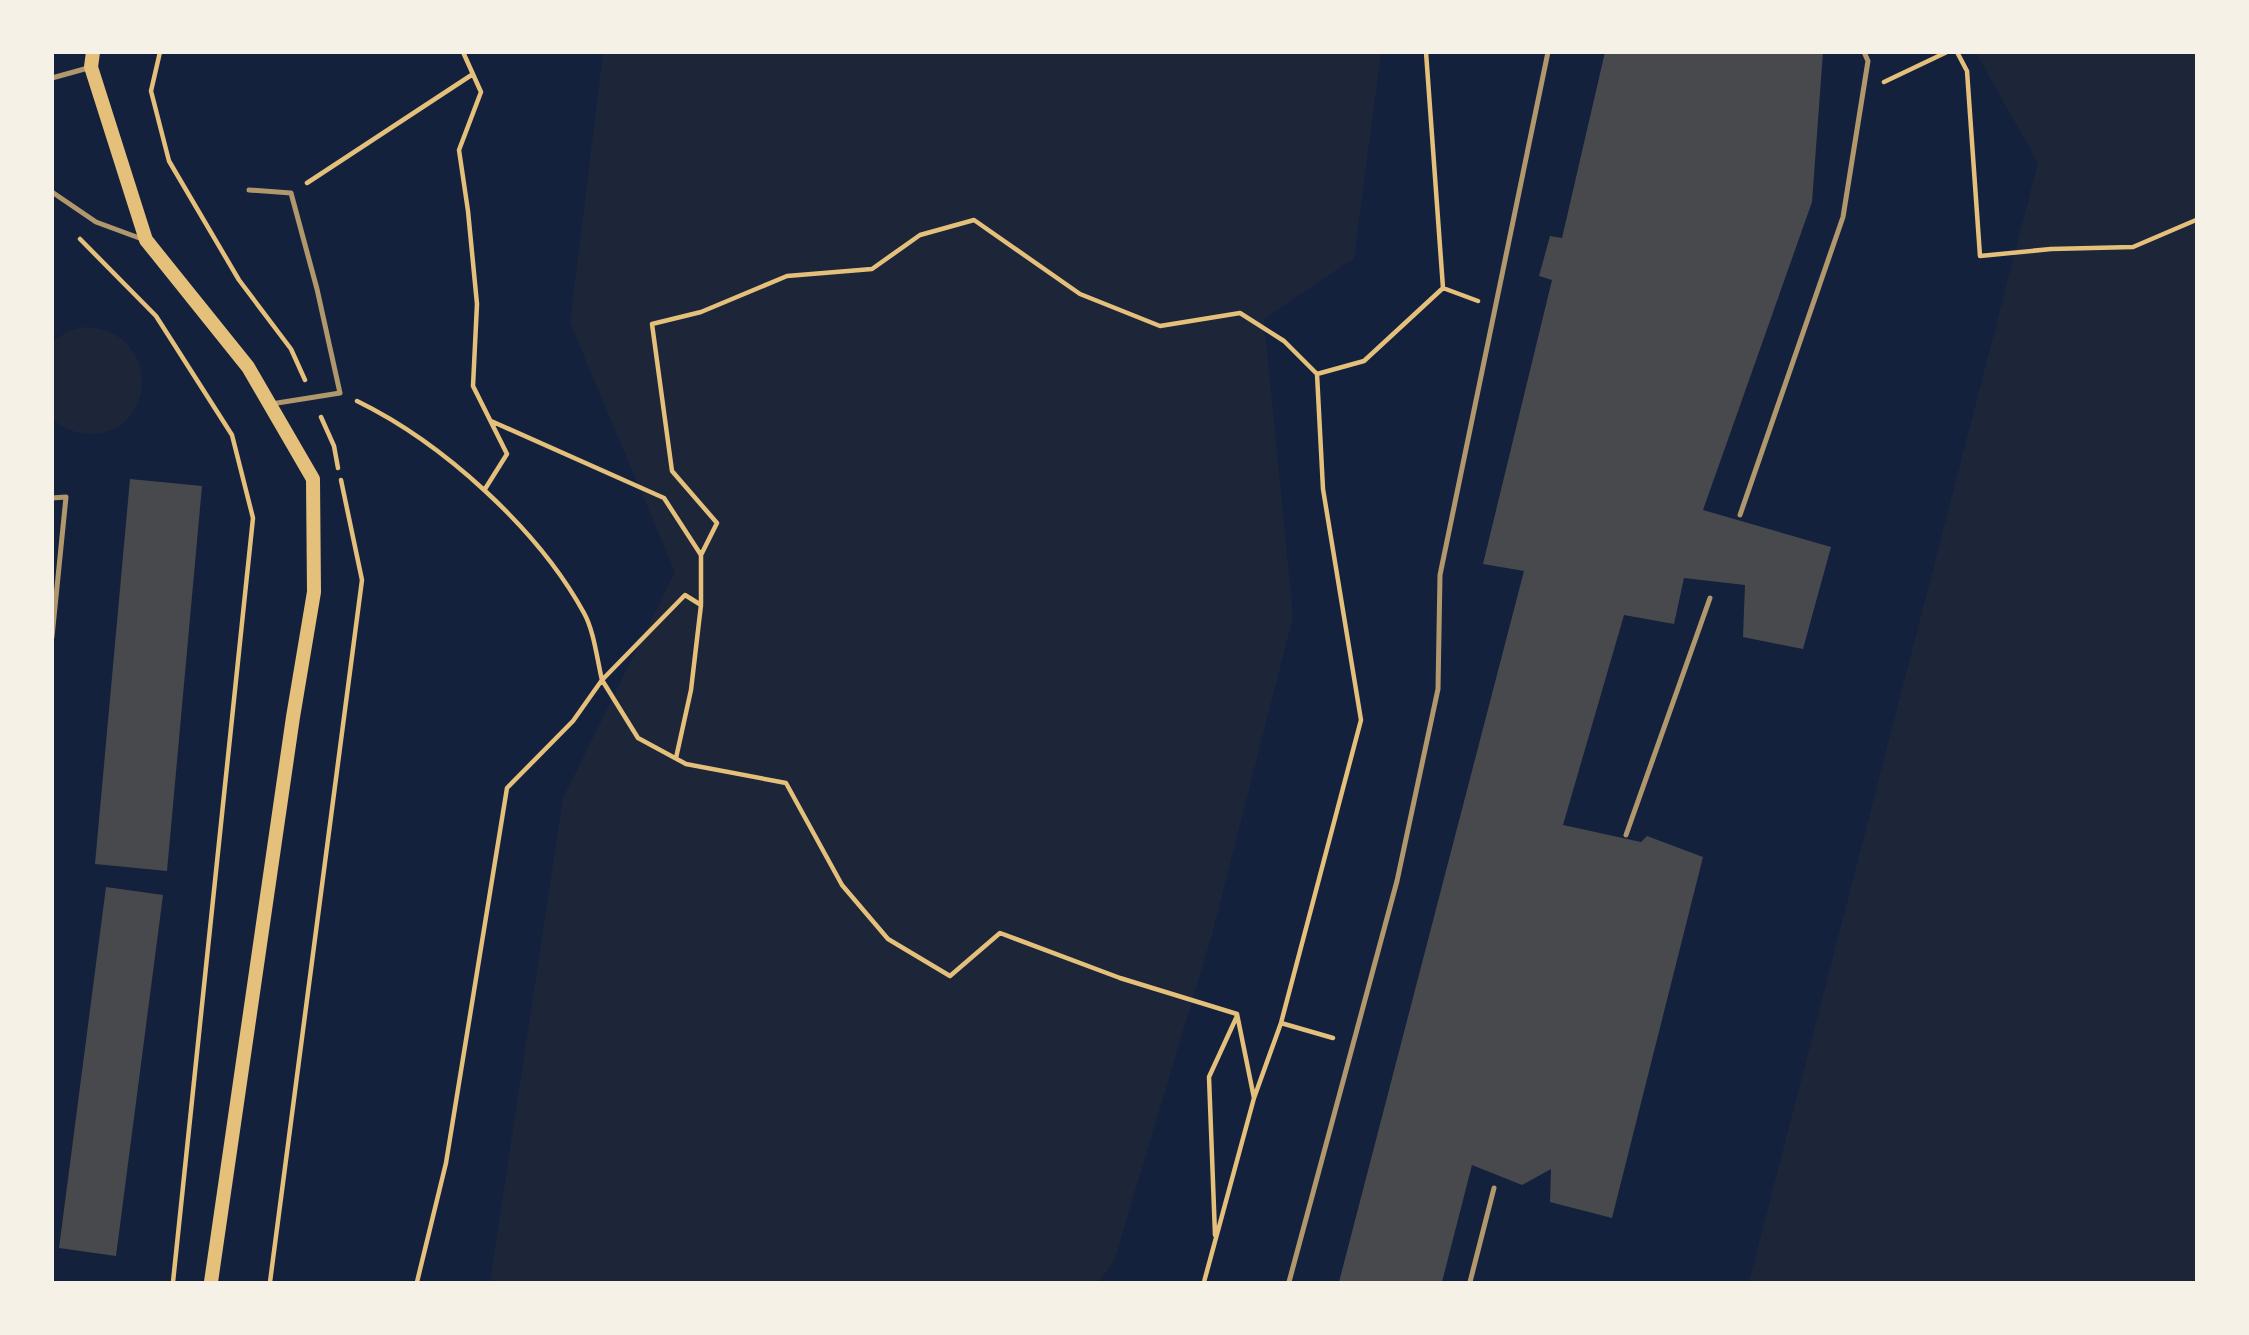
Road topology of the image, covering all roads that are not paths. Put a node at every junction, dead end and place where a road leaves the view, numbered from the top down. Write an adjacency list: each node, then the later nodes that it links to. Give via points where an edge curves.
1 (1548, 52): 16 (lane, via 1440,575 1437,689 1397,881)
2 (1864, 52): 10 (lane, via 1868,61 1843,217)
3 (92, 60): 4 (lane); 7 (main road)
4 (52, 78)
5 (249, 190): 8 (lane, via 291,193 340,393)
6 (52, 192): 7 (lane, via 96,222)
7 (146, 240): 8 (main road, via 248,367)
8 (269, 404): 15 (main road, via 313,479 314,592)
9 (52, 498): 12 (lane, via 66,497)
10 (1740, 515)
11 (1710, 598): 13 (lane)
12 (52, 637)
13 (1626, 835)
14 (1494, 1188): 17 (lane)
15 (211, 1283)
16 (1289, 1283)
17 (1470, 1283)

